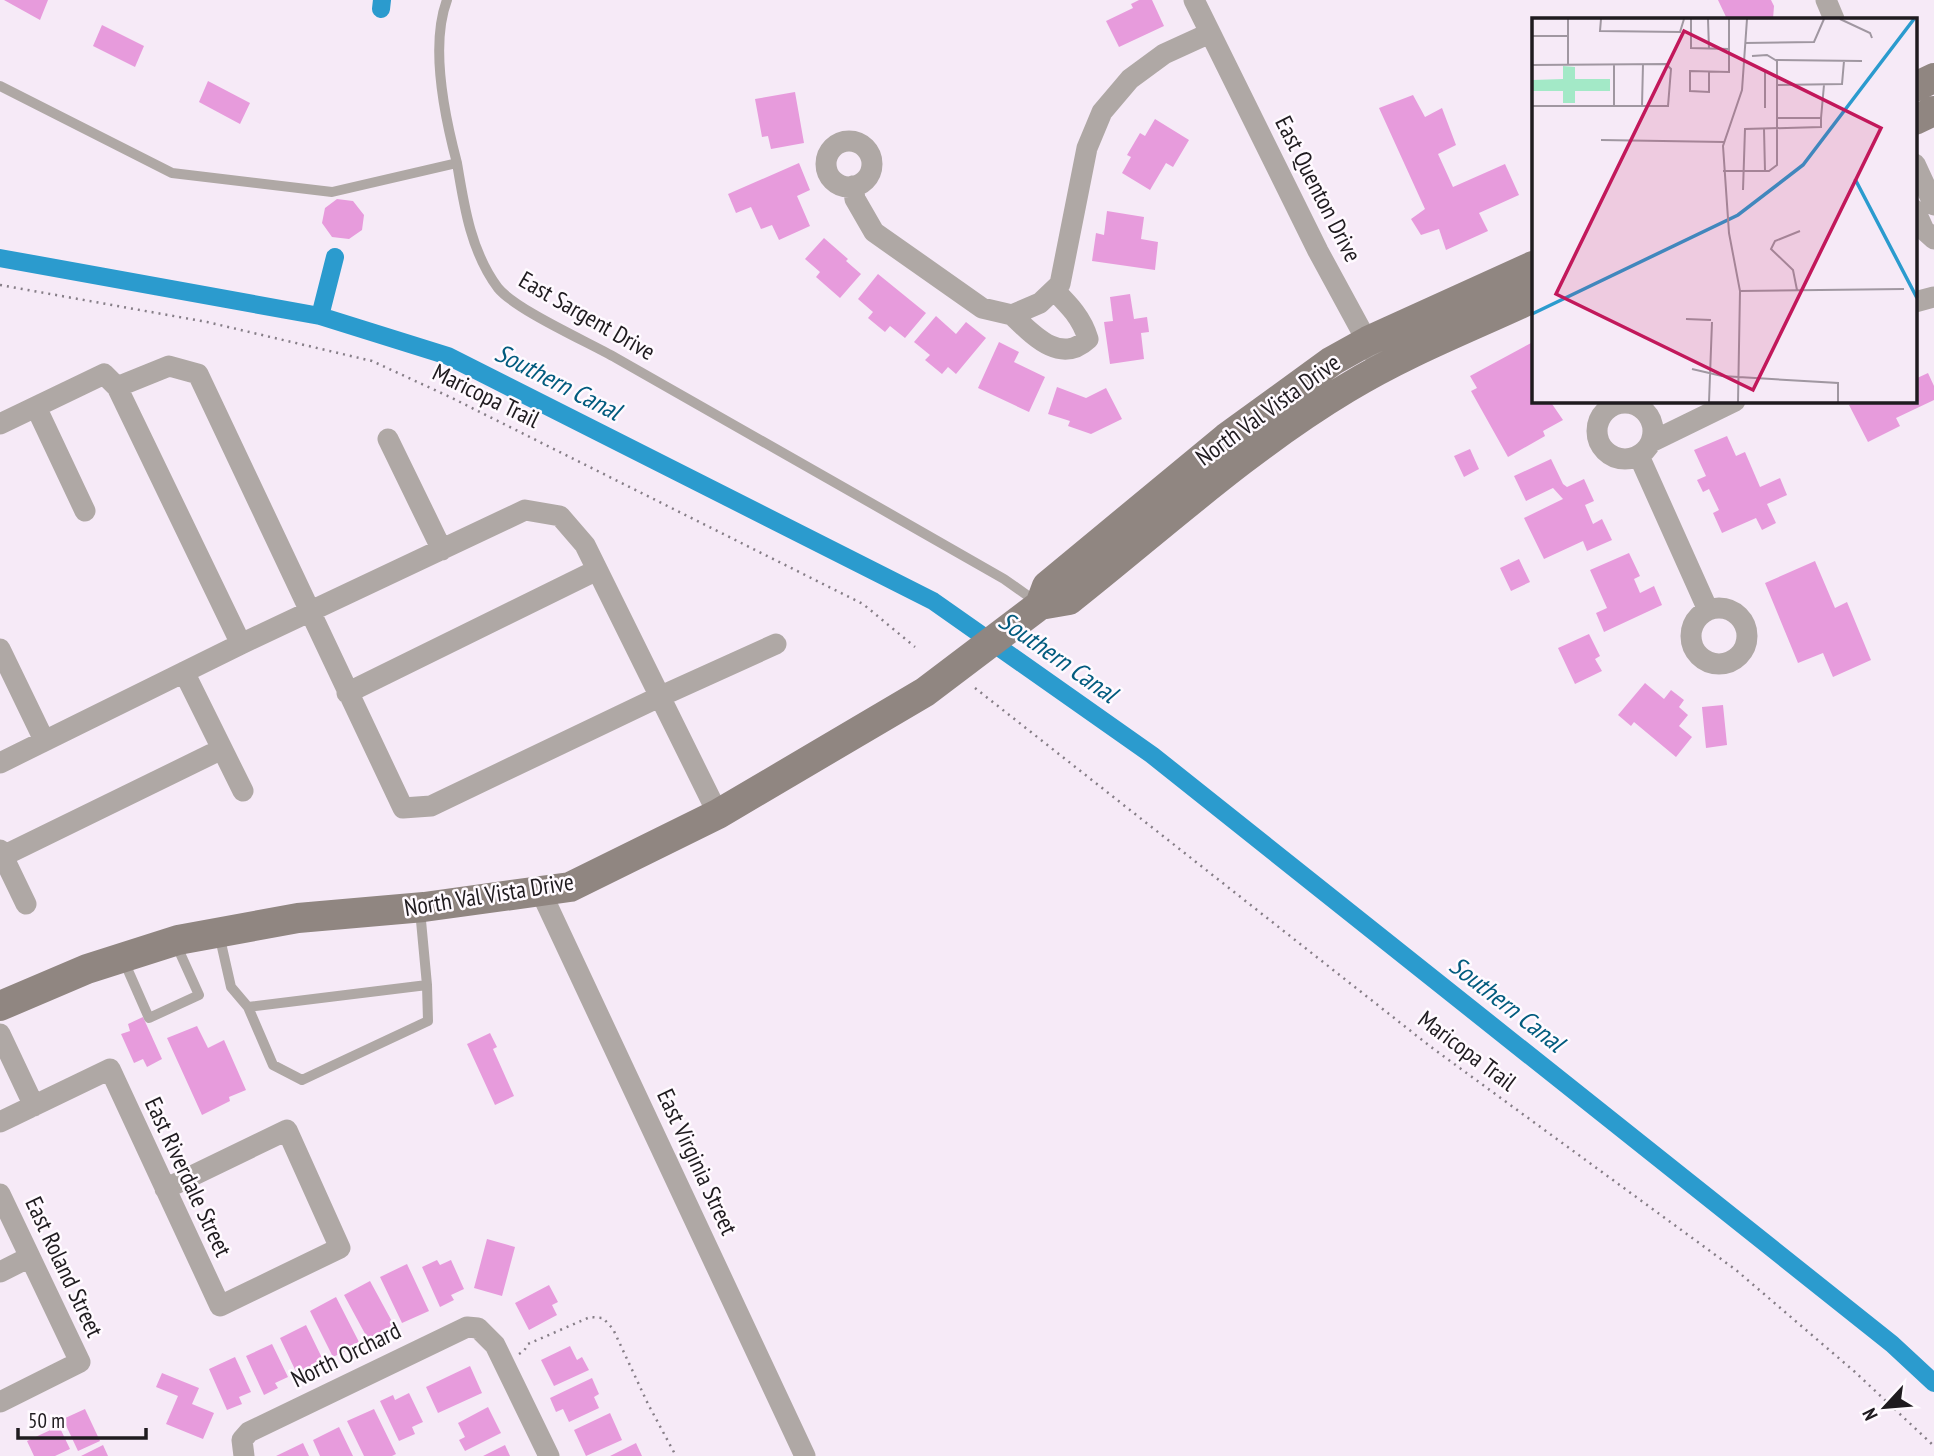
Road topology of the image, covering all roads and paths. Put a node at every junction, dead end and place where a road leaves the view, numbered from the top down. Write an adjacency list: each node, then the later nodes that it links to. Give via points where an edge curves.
1 (447, 0): 11 (lane, East Sargent Drive, via 440,54 444,109)
2 (1194, 0): 5 (street, East Quenton Drive)
3 (1826, 0): 4 (street)
4 (1834, 18)
5 (1210, 33): 19 (street, via 1164,54 1129,79 1102,112 1087,148 1060,284); 24 (street, East Quenton Drive)
6 (1934, 78): 8 (main road)
7 (0, 86): 11 (lane, via 172,173 332,192)
8 (1916, 87)
9 (1934, 111): 10 (main road)
10 (1916, 120)
11 (457, 163): 34 (lane, East Sargent Drive, via 466,217 484,267 500,290 1004,579)
12 (1916, 166): 14 (street)
13 (853, 186): 23 (street, via 855,199 874,232 982,308)
14 (1934, 205)
15 (1916, 212): 16 (street)
16 (1934, 239)
17 (1532, 266): 24 (main road, North Val Vista Drive)
18 (0, 285): 39 (path, Maricopa Trail, via 207,322 372,361 863,604)
19 (1054, 290): 23 (street, via 1040,303); 23 (street, via 1084,327 1088,339 1080,346 1070,351 1035,338)
20 (1934, 297): 22 (street)
21 (1532, 298): 25 (main road, North Val Vista Drive)
22 (1916, 302)
23 (1012, 314)
24 (1367, 341): 25 (street, East Quenton Drive); 34 (main road, North Val Vista Drive, via 1226,438 1047,586)
25 (1381, 369): 34 (main road, North Val Vista Drive, via 1288,426 1069,600)
26 (117, 387): 28 (street, via 104,374); 36 (street, via 169,366 198,374); 37 (street)
27 (1733, 402): 35 (street, via 1645,449)
28 (36, 407): 29 (street); 31 (street)
29 (0, 424)
30 (388, 439): 32 (street)
31 (85, 511)
32 (442, 550): 33 (street, via 525,510 560,516 585,545); 36 (street)
33 (597, 570): 43 (street); 44 (street)
34 (1040, 605): 42 (main road, North Val Vista Drive, via 1016,623)
35 (1708, 610)
36 (309, 612): 37 (street); 43 (street)
37 (241, 643): 41 (street)
38 (776, 644): 44 (street)
39 (915, 647)
40 (0, 649): 45 (street)
41 (184, 672): 45 (street); 46 (street)
42 (968, 677): 49 (main road, North Val Vista Drive, via 925,692); 70 (path, Maricopa Trail, via 1431,1047 1736,1270)
43 (347, 693): 44 (street, via 403,808 431,806)
44 (659, 697): 49 (street)
45 (44, 740): 47 (street)
46 (222, 749): 48 (street); 50 (street)
47 (0, 763)
48 (243, 791)
49 (718, 814): 51 (main road, North Val Vista Drive, via 570,887)
50 (1, 853): 52 (street)
51 (540, 890): 53 (main road, North Val Vista Drive); 74 (street, East Virginia Street)
52 (26, 904)
53 (420, 907): 54 (main road, North Val Vista Drive); 57 (lane)
54 (218, 931): 55 (main road, North Val Vista Drive); 59 (lane, via 231,987)
55 (175, 940): 56 (main road, North Val Vista Drive); 56 (lane, via 199,995 149,1018)
56 (122, 957): 58 (main road, North Val Vista Drive)
57 (428, 985): 59 (lane); 59 (lane, via 428,1021 302,1080 273,1065)
58 (0, 1006)
59 (248, 1007)
60 (0, 1034): 61 (street)
61 (10, 1075): 62 (street)
62 (28, 1109): 63 (street); 64 (street, East Riverdale Street, via 110,1069)
63 (0, 1122)
64 (165, 1189): 64 (street, East Riverdale Street, via 219,1306 340,1248 287,1130)
65 (0, 1194): 66 (street, East Roland Street)
66 (30, 1257): 67 (street); 69 (street, East Roland Street, via 80,1362)
67 (0, 1272)
68 (503, 1362): 71 (street, North Orchard, via 495,1345 478,1328 467,1327 260,1426 249,1432); 72 (street); 73 (path, via 524,1352 528,1344 583,1320 603,1318 613,1329)
69 (0, 1402)
70 (1934, 1446)
71 (243, 1448)
72 (549, 1456)
73 (676, 1456)
74 (805, 1456)

